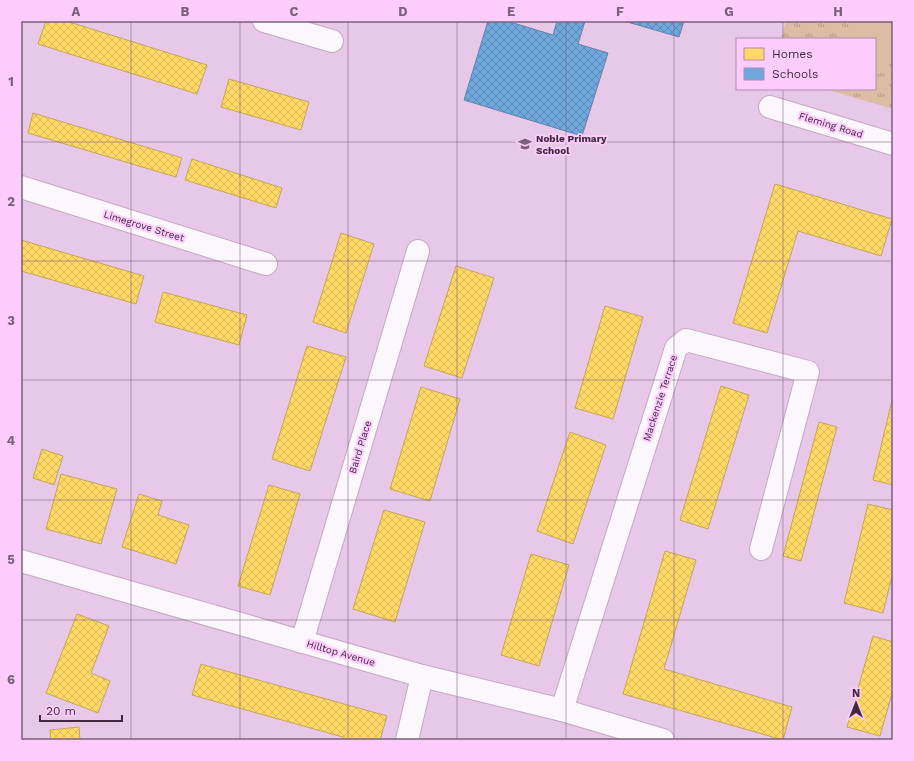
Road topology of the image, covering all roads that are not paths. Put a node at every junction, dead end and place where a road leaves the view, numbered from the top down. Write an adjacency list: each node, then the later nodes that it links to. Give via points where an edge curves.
1 (264, 21): 2 (street)
2 (332, 41)
3 (770, 107): 4 (street, Fleming Road)
4 (893, 144)
5 (21, 187): 7 (street, Limegrove Street)
6 (418, 251): 10 (street, Baird Place)
7 (266, 264)
8 (761, 549): 12 (street, Mackenzie Terrace, via 808,372 686,340 676,348)
9 (22, 564): 10 (street, Hilltop Avenue)
10 (302, 642): 11 (street, Hilltop Avenue)
11 (422, 676): 12 (street, Hilltop Avenue); 13 (street)
12 (562, 710): 14 (street, Hilltop Avenue)
13 (407, 740)
14 (663, 740)

